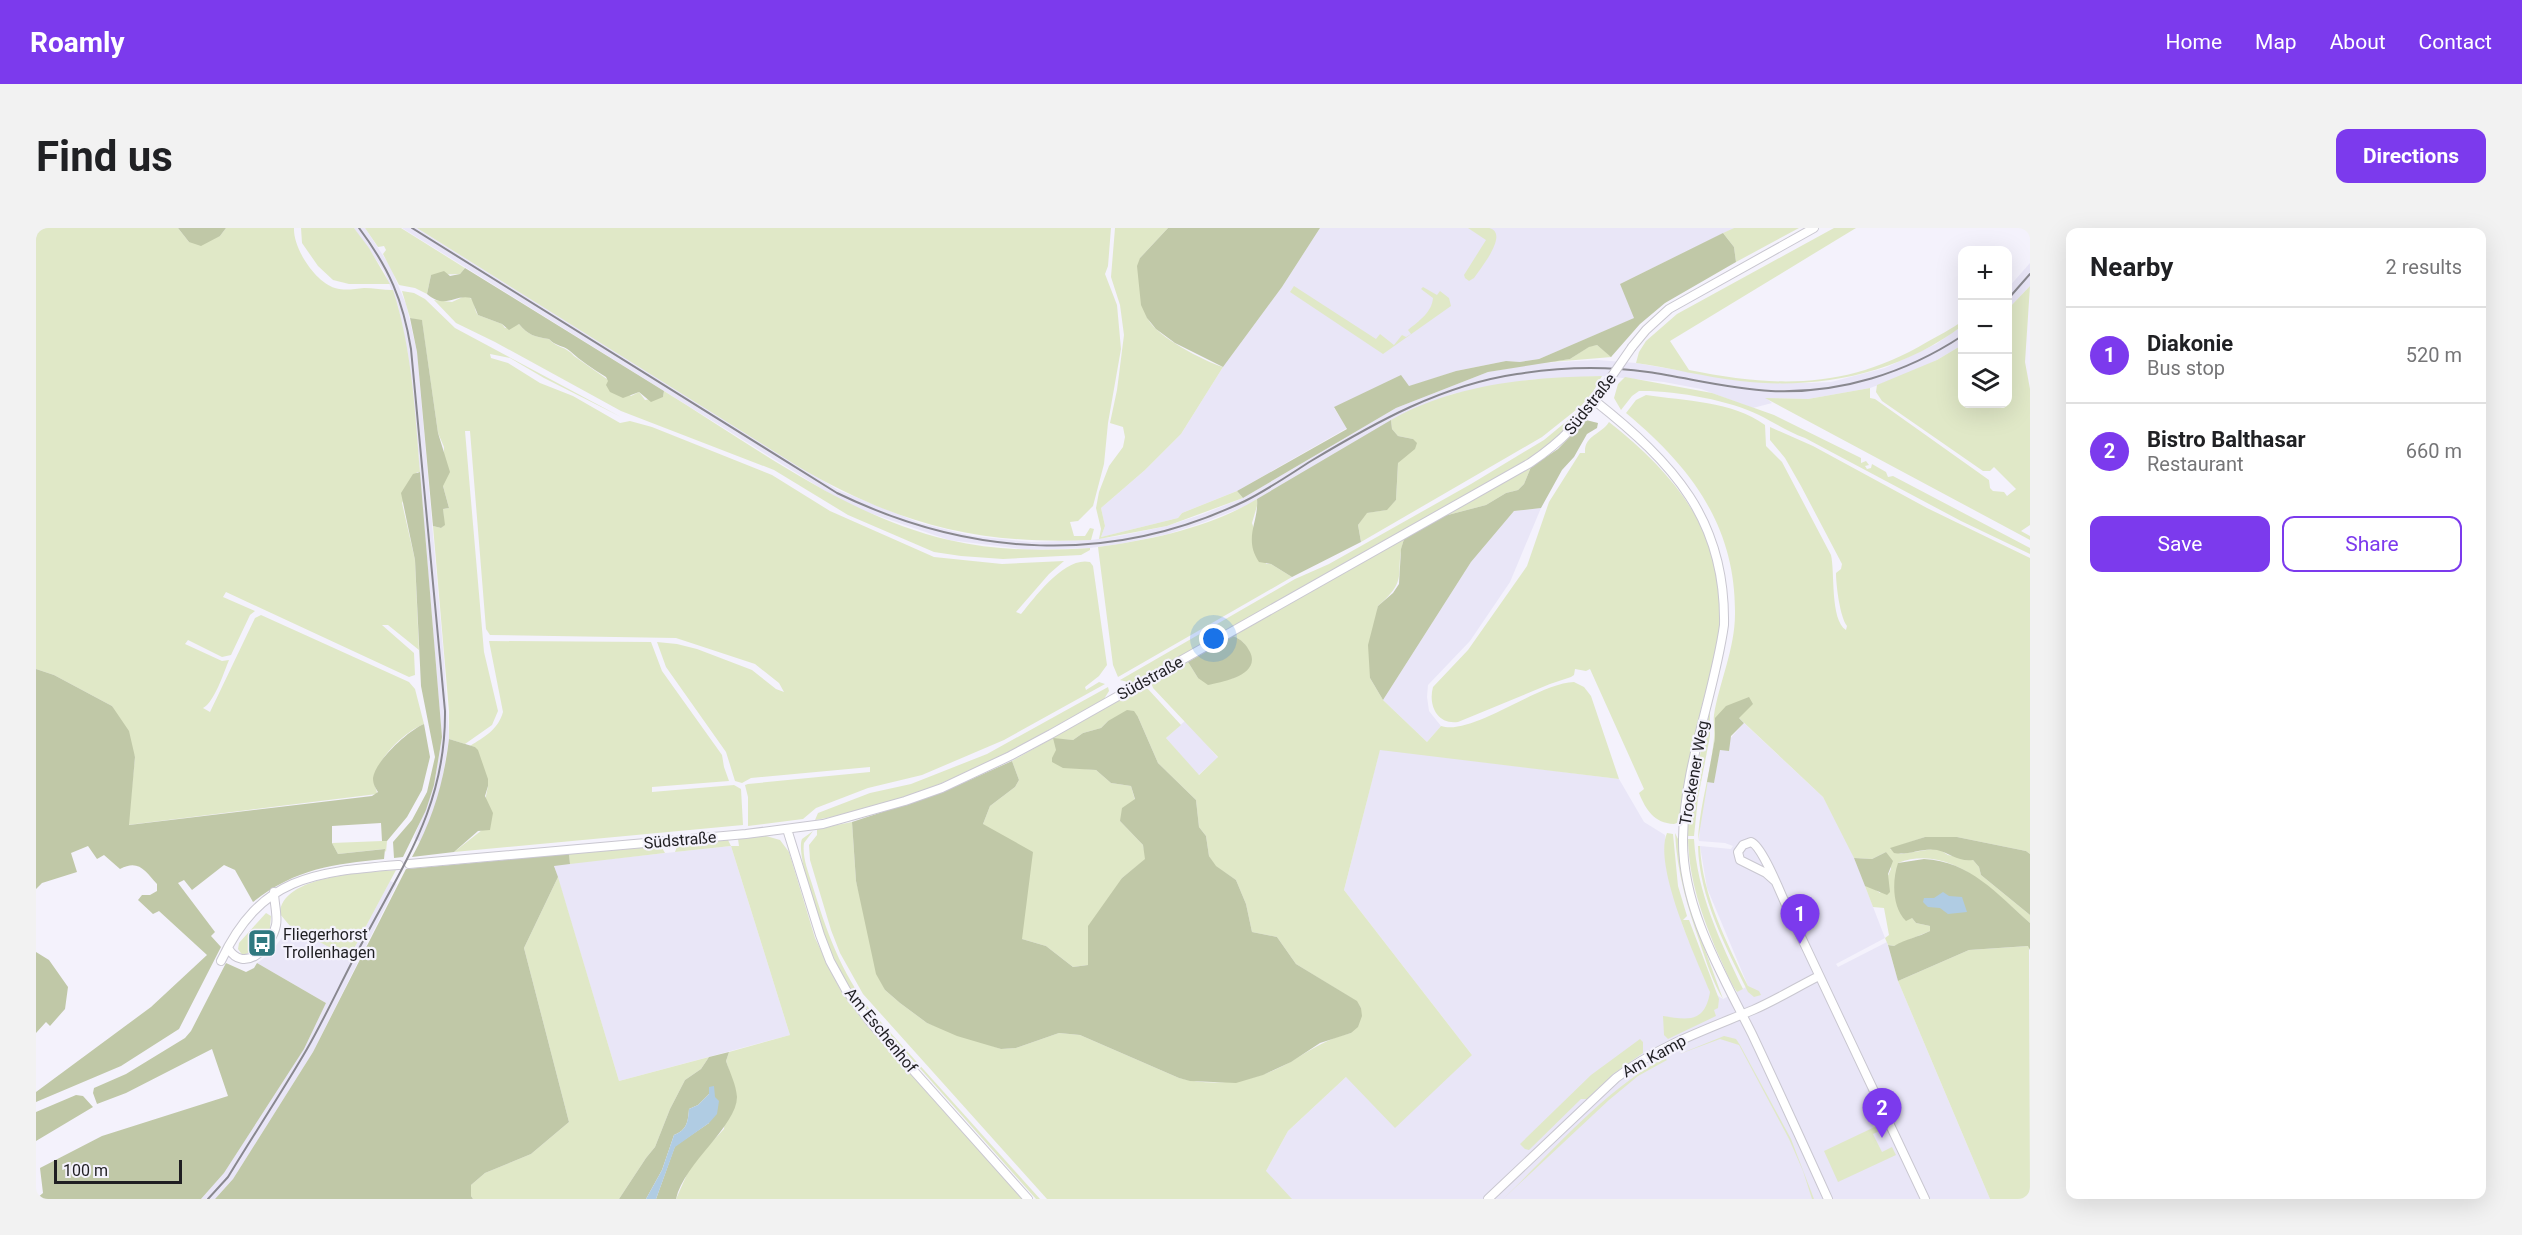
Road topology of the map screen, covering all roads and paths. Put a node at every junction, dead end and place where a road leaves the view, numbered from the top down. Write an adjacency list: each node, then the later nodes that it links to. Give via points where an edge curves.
1 (1814, 228): 2 (street, Südstraße, bridge, via 1669,309 1632,347)
2 (1594, 401): 3 (street, Südstraße, via 1571,432 1530,463 1010,756 905,801 851,817); 11 (street, Trockener Weg, via 1673,474 1707,525 1717,554 1725,602 1724,625 1688,795 1683,848 1693,904)
3 (787, 829): 4 (street, Südstraße); 12 (street, Am Eschenhof, via 820,935 846,990 870,1023)
4 (409, 864)
5 (399, 865): 7 (street, via 315,875)
6 (1775, 881): 6 (street, via 1758,846 1751,842 1743,845 1738,852 1740,860); 10 (street)
7 (274, 892): 8 (street, via 240,928); 8 (street, via 277,923 266,946 245,961 236,958)
8 (228, 948): 9 (street)
9 (221, 961)
10 (1820, 976): 11 (street, Am Kamp); 15 (street)
11 (1742, 1014): 13 (street, Am Kamp, via 1665,1046 1634,1064); 14 (street, Trockener Weg)
12 (1028, 1199)
13 (1488, 1199)
14 (1828, 1199)
15 (1925, 1199)

